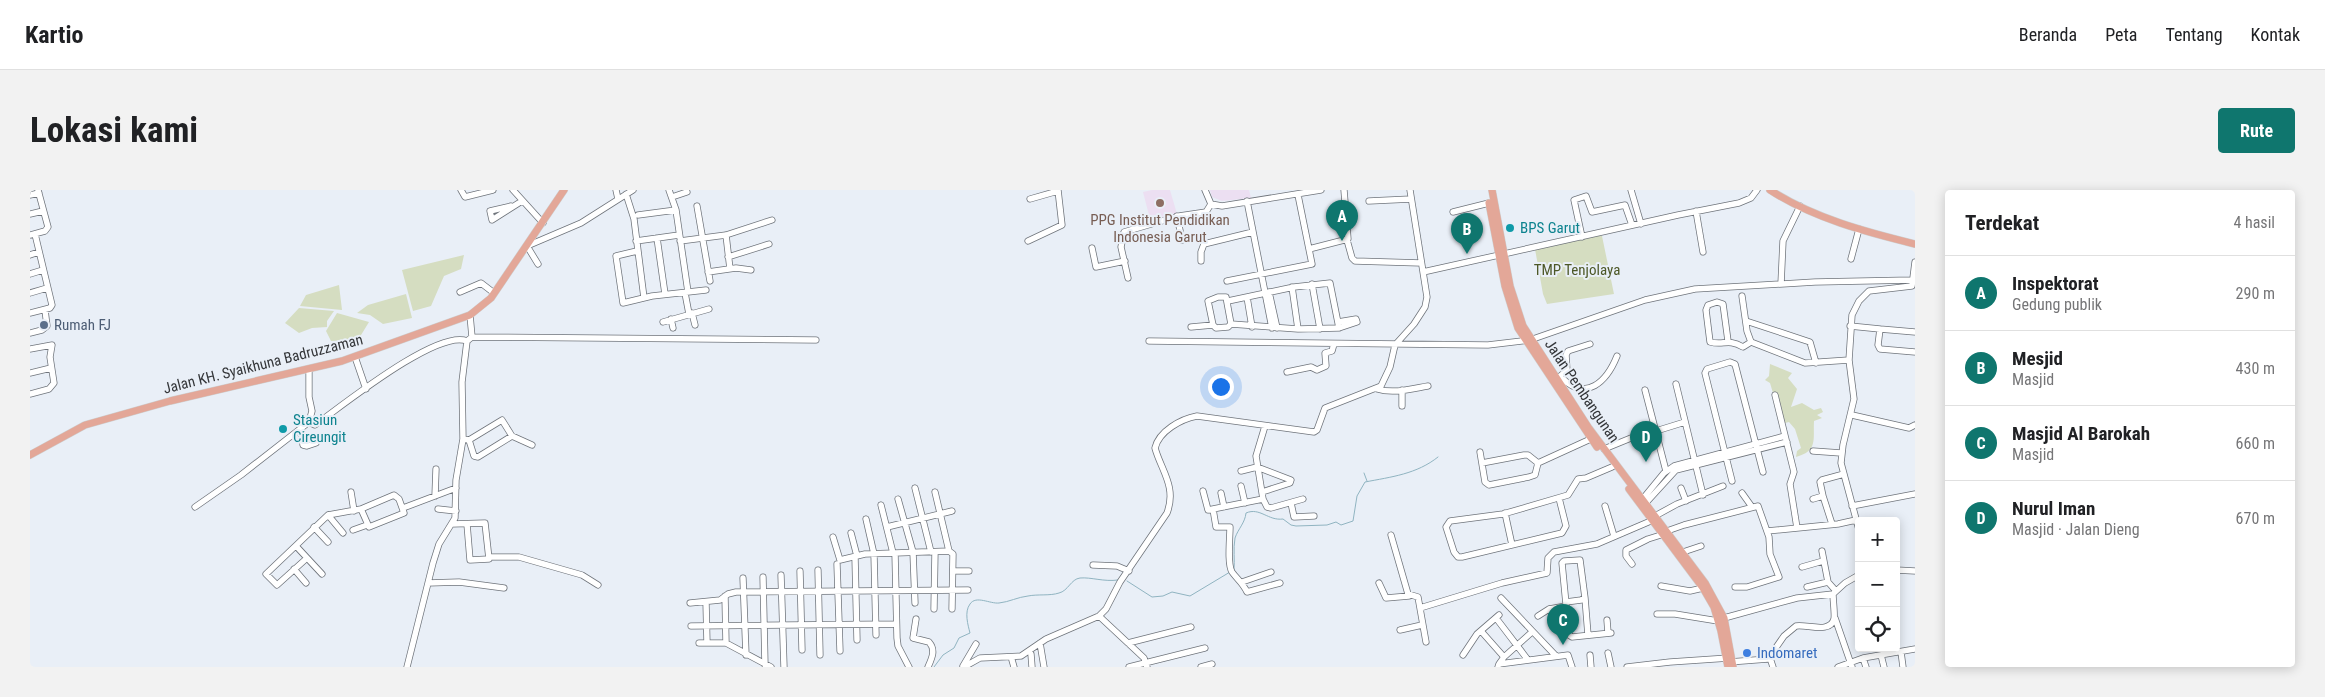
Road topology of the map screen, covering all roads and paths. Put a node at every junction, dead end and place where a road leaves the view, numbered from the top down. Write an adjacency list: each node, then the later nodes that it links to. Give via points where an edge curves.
1 (461, 190): 2 (street, via 465,198)
2 (493, 190)
3 (513, 190): 29 (street)
4 (564, 190): 45 (main road, Jalan KH. Syaikhuna Badruzzaman)
5 (616, 190): 26 (street)
6 (633, 190): 21 (street)
7 (669, 190): 24 (street)
8 (1058, 190): 27 (street); 59 (street, via 1062,225)
9 (1205, 190): 33 (street)
10 (1278, 190): 25 (street)
11 (1322, 190): 23 (street)
12 (1344, 190): 57 (street)
13 (1410, 190): 28 (street)
14 (1487, 190): 32 (main road, Jalan Pembangunan)
15 (1492, 190): 68 (main road, Jalan Pembangunan)
16 (1631, 190): 46 (street)
17 (1756, 190): 39 (street, via 1746,201)
18 (1770, 190): 36 (main road)
19 (38, 191): 22 (street); 38 (street)
20 (687, 192): 24 (street)
21 (626, 194): 26 (street); 58 (street, via 634,219)
22 (30, 195)
23 (1298, 195): 25 (street); 64 (street)
24 (672, 197): 37 (street)
25 (1280, 197): 30 (street)
26 (618, 199): 62 (street, via 581,224)
27 (1030, 199)
28 (1411, 200): 31 (street); 75 (street)
29 (522, 201): 34 (street); 45 (street)
30 (1247, 201): 33 (street, via 1222,206); 49 (street)
31 (1369, 202)
32 (1489, 202): 40 (street); 68 (main road, Jalan Pembangunan)
33 (1211, 204): 43 (street, via 1206,212)
34 (511, 206)
35 (697, 206): 55 (street)
36 (1800, 206): 48 (main road); 89 (street, via 1783,241)
37 (676, 210): 42 (street); 54 (street)
38 (43, 211): 41 (street); 50 (street, via 47,230)
39 (1696, 211): 46 (street); 67 (street)
40 (1454, 212)
41 (30, 214)
42 (638, 216)
43 (1176, 216): 56 (street); 72 (street, via 1124,232 1121,247)
44 (772, 220): 51 (street)
45 (543, 223): 62 (main road, Jalan KH. Syaikhuna Badruzzaman)
46 (1641, 224): 47 (street)
47 (1632, 225): 52 (street); 52 (street, via 1626,205 1592,212 1584,196 1574,200)
48 (1859, 229): 61 (main road); 71 (street)
49 (1253, 232): 73 (street, via 1204,244); 82 (street)
50 (32, 234): 65 (street)
51 (726, 235): 55 (street); 70 (street)
52 (1582, 236): 68 (street)
53 (658, 238): 54 (street); 58 (street); 98 (street)
54 (680, 238): 55 (street); 94 (street)
55 (703, 238): 80 (street)
56 (1182, 240)
57 (1347, 240): 64 (street); 75 (street, via 1356,261)
58 (636, 241): 66 (street)
59 (1028, 241)
60 (769, 244): 70 (street)
61 (1915, 244)
62 (527, 246): 76 (street); 97 (main road, Jalan KH. Syaikhuna Badruzzaman)
63 (1092, 248): 72 (street, via 1096,268)
64 (1309, 249): 82 (street, via 1310,266)
65 (39, 252): 69 (street); 78 (street)
66 (637, 252): 101 (street); 101 (street, via 616,256 622,300 626,303)
67 (1703, 252)
68 (1503, 254): 81 (street); 128 (main road, Jalan Pembangunan, via 1505,286 1518,328)
69 (30, 255)
70 (728, 257): 77 (street)
71 (1851, 260)
72 (1125, 261): 84 (street)
73 (1201, 261)
74 (1915, 262): 87 (street)
75 (1421, 263): 81 (street)
76 (538, 264)
77 (730, 269): 79 (street); 80 (street)
78 (43, 270): 83 (street); 91 (street)
79 (751, 270)
80 (708, 272): 86 (street)
81 (1423, 272): 134 (street, via 1425,307)
82 (1260, 273): 85 (street); 95 (street)
83 (30, 274)
84 (1128, 278)
85 (1227, 281)
86 (710, 282)
87 (1913, 282): 89 (street); 116 (street, via 1869,291 1854,308)
88 (1312, 284): 90 (street); 122 (street); 122 (street, via 1332,284 1338,325)
89 (1782, 284): 113 (street, via 1680,291)
90 (1292, 287): 95 (street); 121 (street)
91 (47, 288): 96 (street); 103 (street, via 52,305)
92 (706, 290): 94 (street)
93 (460, 292): 97 (street, via 481,283)
94 (687, 292): 98 (street); 107 (street)
95 (1267, 292): 100 (street); 120 (street)
96 (30, 293)
97 (494, 293): 108 (main road, Jalan KH. Syaikhuna Badruzzaman, via 485,305)
98 (665, 294): 101 (street)
99 (1742, 296): 110 (street)
100 (1247, 297): 102 (street); 118 (street)
101 (644, 298)
102 (1228, 301): 112 (street); 115 (street, via 1224,297 1209,300)
103 (45, 310): 106 (street); 125 (street, via 47,326)
104 (709, 310): 107 (street)
105 (1621, 311): 113 (street)
106 (30, 313)
107 (690, 314): 109 (street); 114 (street)
108 (470, 315): 126 (street); 138 (main road, Jalan KH. Syaikhuna Badruzzaman)
109 (671, 319): 111 (street); 119 (street)
110 (1746, 321): 131 (street); 140 (street, via 1810,342)
111 (663, 322)
112 (1231, 324): 115 (street, via 1216,328); 118 (street)
113 (1580, 324): 128 (street)
114 (695, 325)
115 (1213, 325): 117 (street)
116 (1850, 326): 123 (street); 139 (street)
117 (1191, 327)
118 (1252, 327): 120 (street)
119 (673, 328)
120 (1274, 328): 121 (street)
121 (1298, 329): 122 (street)
122 (1320, 329)
123 (1880, 329): 124 (street); 136 (street, via 1880,349)
124 (1915, 332)
125 (30, 333)
126 (470, 339): 127 (street); 148 (street, via 452,340 418,354); 166 (street, via 462,382)
127 (816, 340)
128 (1528, 340): 134 (street, via 1488,345); 145 (main road, Jalan Pembangunan); 163 (main road, Jalan Pembangunan)
129 (1149, 341): 132 (street)
130 (1728, 341): 130 (street, via 1716,344 1708,340 1706,310 1717,302 1723,304); 131 (street, via 1743,347)
131 (1751, 342): 140 (street, via 1805,363)
132 (1334, 344): 134 (street); 143 (street, via 1332,351 1325,352 1326,366 1318,370 1311,367)
133 (1590, 344): 145 (street, via 1568,351 1567,370)
134 (1395, 345): 149 (street, via 1386,378)
135 (30, 349): 141 (street, via 52,345)
136 (1915, 352)
137 (1617, 356): 145 (street, via 1608,376 1590,387 1575,387)
138 (355, 357): 142 (main road, Jalan KH. Syaikhuna Badruzzaman); 148 (street)
139 (1848, 360): 140 (street); 155 (street, via 1854,399)
140 (1816, 363)
141 (51, 368): 144 (street); 152 (street, via 53,386)
142 (309, 369): 156 (street, via 312,411); 174 (main road, Jalan KH. Syaikhuna Badruzzaman, via 170,401 85,425)
143 (1288, 372)
144 (30, 373)
145 (1558, 378): 163 (main road, Jalan Pembangunan)
146 (1676, 384): 157 (street)
147 (1428, 386): 150 (street)
148 (366, 389): 156 (street, via 315,425)
149 (1377, 389): 150 (street); 159 (street, via 1330,404 1314,432)
150 (1402, 390): 154 (street)
151 (1645, 390): 161 (street)
152 (30, 394)
153 (1775, 395): 165 (street)
154 (1402, 406)
155 (1852, 415): 158 (street, via 1909,428); 173 (street)
156 (309, 422): 160 (street)
157 (1685, 422): 161 (street); 178 (street)
158 (1915, 425)
159 (1265, 426): 179 (street, via 1256,456); 276 (street, via 1197,416 1180,421 1159,438 1155,448 1168,478 1170,505 1160,527)
160 (301, 428): 167 (street, via 303,445); 216 (street)
161 (1656, 431): 183 (street)
162 (512, 436): 166 (street, via 500,420); 166 (street, via 478,457 474,456); 168 (street)
163 (1593, 437): 170 (main road, Jalan Pembangunan); 177 (street); 180 (main road, Jalan Pembangunan)
164 (1631, 438): 170 (street)
165 (1786, 439): 169 (street); 242 (street, via 1794,472 1790,484)
166 (466, 440): 191 (street)
167 (316, 443)
168 (532, 445)
169 (1756, 447): 175 (street); 175 (street, via 1735,364 1730,362 1708,369 1705,374); 184 (street)
170 (1604, 449): 212 (main road, Jalan Pembangunan)
171 (1812, 451): 173 (street)
172 (1480, 452): 176 (street)
173 (1841, 453): 185 (street)
174 (30, 455)
175 (1725, 455): 178 (street); 186 (street)
176 (1482, 463): 177 (street, via 1524,455); 187 (street)
177 (1538, 463): 187 (street, via 1535,475)
178 (1695, 463): 183 (street, via 1676,465); 194 (street, via 1673,472); 202 (street)
179 (1257, 467): 182 (street); 201 (street); 201 (street, via 1291,482)
180 (1612, 467): 205 (street, via 1578,479 1569,494); 212 (main road, Jalan Pembangunan)
181 (436, 469): 203 (street)
182 (1241, 471)
183 (1666, 471): 194 (street)
184 (1763, 472)
185 (1844, 474): 204 (street, via 1820,482); 215 (street)
186 (1732, 481)
187 (1486, 484): 189 (street)
188 (1241, 486): 210 (street)
189 (1478, 486)
190 (1723, 486): 202 (street)
191 (456, 488): 203 (street); 224 (street)
192 (915, 488): 232 (street)
193 (1681, 488): 209 (street)
194 (1655, 490): 212 (street)
195 (1203, 491): 222 (street, via 1208,510)
196 (351, 492): 223 (street)
197 (935, 492): 227 (street)
198 (1221, 493): 217 (street)
199 (1742, 493): 218 (street)
200 (1915, 494): 215 (street)
201 (1262, 495): 210 (street); 211 (street, via 1269,508)
202 (1703, 495): 209 (street)
203 (435, 496): 219 (street)
204 (1823, 496): 208 (street); 238 (street)
205 (1559, 498): 226 (street); 252 (street, via 1565,530 1562,533)
206 (898, 499): 235 (street)
207 (1303, 499): 211 (street)
208 (1813, 499)
209 (1686, 501): 233 (street)
210 (1245, 502): 217 (street)
211 (1291, 503): 229 (street, via 1294,517)
212 (1643, 503): 233 (main road, Jalan Pembangunan)
213 (881, 505): 241 (street)
214 (1605, 506): 249 (street)
215 (1852, 506): 230 (street)
216 (195, 507)
217 (1224, 507): 222 (street)
218 (1752, 507): 244 (street, via 1759,507); 247 (street)
219 (403, 508): 220 (street, via 398,496 394,495); 239 (street, via 404,514)
220 (361, 509): 223 (street); 239 (street)
221 (438, 509): 224 (street)
222 (1213, 509): 286 (street, via 1216,527 1230,527 1228,561 1232,572)
223 (354, 511): 228 (street)
224 (456, 511): 236 (street)
225 (952, 511): 227 (street)
226 (1505, 513): 252 (street); 252 (street, via 1450,521 1447,533 1458,557)
227 (941, 514): 232 (street); 255 (street)
228 (328, 515): 240 (street); 245 (street)
229 (1314, 516)
230 (1855, 517)
231 (866, 518): 262 (street)
232 (923, 518): 235 (street); 259 (street)
233 (1654, 518): 247 (main road, Jalan Pembangunan); 249 (street)
234 (1855, 520): 238 (street)
235 (905, 523): 241 (street); 258 (street)
236 (452, 524): 237 (street); 289 (street, via 439,544)
237 (467, 524): 263 (street, via 485,523); 263 (street, via 470,560 486,560)
238 (1832, 524): 242 (street)
239 (367, 525): 243 (street)
240 (314, 527): 251 (street); 253 (street)
241 (887, 528): 261 (street)
242 (1798, 528): 244 (street)
243 (353, 530)
244 (1767, 531): 294 (street, via 1770,554 1780,578)
245 (343, 533)
246 (850, 533): 264 (street)
247 (1665, 533): 260 (main road, Jalan Pembangunan); 269 (street, via 1626,550); 297 (main road, Jalan Pembangunan)
248 (1391, 535): 313 (street)
249 (1614, 536): 256 (street, via 1597,544)
250 (833, 537): 264 (street, via 839,559)
251 (328, 542)
252 (1512, 545)
253 (296, 546): 265 (street); 272 (street, via 266,574 275,585)
254 (1701, 546): 260 (street)
255 (949, 551): 259 (street); 279 (street, via 953,554)
256 (1565, 551): 266 (street); 320 (street, via 1549,556 1547,573)
257 (1822, 551): 267 (street)
258 (913, 552): 259 (street); 261 (street); 303 (street)
259 (933, 552): 298 (street)
260 (1683, 552): 329 (main road, Jalan Pembangunan, via 1705,583)
261 (894, 553): 262 (street); 302 (street)
262 (874, 554): 264 (street); 301 (street)
263 (490, 556): 292 (street, via 519,557 582,575)
264 (856, 556): 308 (street)
265 (307, 558): 272 (street); 281 (street)
266 (1566, 561): 315 (street, via 1580,561); 319 (street, via 1562,563)
267 (1823, 561): 271 (street); 287 (street)
268 (837, 564): 307 (street)
269 (1632, 564)
270 (1093, 565): 276 (street, via 1117,566)
271 (1802, 567)
272 (294, 569): 288 (street)
273 (818, 570): 306 (street)
274 (969, 570): 279 (street)
275 (1900, 570): 277 (street)
276 (1129, 571): 325 (street)
277 (1915, 571)
278 (800, 572): 305 (street)
279 (953, 572): 299 (street)
280 (1271, 572): 286 (street)
281 (322, 574)
282 (782, 575): 311 (street)
283 (762, 576): 310 (street)
284 (743, 578): 304 (street)
285 (1855, 578): 309 (street)
286 (1242, 582): 290 (street, via 1247,592)
287 (1828, 582): 295 (street); 309 (street)
288 (306, 583)
289 (428, 583): 296 (street, via 458,582); 387 (street)
290 (1280, 583)
291 (1379, 583): 313 (street, via 1386,598)
292 (598, 585)
293 (1661, 586): 297 (street, via 1690,591)
294 (1735, 587)
295 (1807, 587)
296 (504, 588)
297 (1703, 588): 329 (main road, Jalan Pembangunan)
298 (934, 590): 299 (street); 303 (street); 321 (street)
299 (952, 590): 300 (street); 322 (street)
300 (968, 590)
301 (875, 591): 302 (street); 308 (street); 334 (street)
302 (895, 591): 303 (street); 335 (street)
303 (914, 591): 318 (street)
304 (743, 592): 310 (street); 312 (street); 343 (street)
305 (801, 592): 306 (street); 311 (street); 338 (street)
306 (819, 592): 307 (street); 331 (street)
307 (837, 592): 308 (street); 332 (street)
308 (856, 592): 333 (street)
309 (1835, 592): 327 (street); 329 (street, via 1798,598)
310 (762, 593): 311 (street); 336 (street)
311 (782, 593): 337 (street)
312 (725, 596): 316 (street); 342 (street)
313 (1409, 596): 320 (street, via 1417,596)
314 (1501, 598): 347 (street)
315 (1585, 598): 319 (street); 350 (street)
316 (706, 602): 317 (street); 341 (street)
317 (690, 603)
318 (915, 603)
319 (1566, 604): 323 (street); 349 (street)
320 (1420, 608): 339 (street)
321 (934, 609)
322 (952, 609)
323 (1549, 609): 326 (street); 349 (street)
324 (1658, 614): 329 (street)
325 (1099, 616): 352 (street); 357 (street)
326 (1538, 616)
327 (1835, 618): 374 (street, via 1824,628 1800,625 1791,629 1774,648); 384 (street)
328 (916, 619): 390 (street, via 913,638 929,642 932,648)
329 (1721, 619): 380 (main road, Jalan Pembangunan)
330 (1607, 620): 350 (street, via 1609,633)
331 (820, 624): 332 (street); 338 (street); 368 (street)
332 (838, 624): 333 (street); 363 (street)
333 (857, 624): 334 (street); 351 (street)
334 (875, 624): 335 (street); 348 (street)
335 (896, 624): 389 (street, via 898,646)
336 (763, 625): 337 (street); 343 (street); 385 (street)
337 (782, 625): 338 (street); 388 (street)
338 (801, 625): 362 (street)
339 (1422, 625): 345 (street); 353 (street)
340 (691, 626): 341 (street)
341 (707, 626): 342 (street); 355 (street)
342 (726, 626): 343 (street); 356 (street)
343 (745, 626): 367 (street)
344 (1191, 627): 357 (street)
345 (1400, 630)
346 (1481, 631): 359 (street, via 1498,616); 369 (street); 373 (street)
347 (1532, 632): 359 (street); 372 (street)
348 (876, 635)
349 (1569, 635): 350 (street)
350 (1588, 635)
351 (857, 640)
352 (1040, 642): 376 (street, via 1021,656); 395 (street)
353 (1426, 642)
354 (700, 643): 355 (street)
355 (707, 643): 356 (street)
356 (726, 643): 367 (street)
357 (1128, 643): 383 (street, via 1144,658)
358 (976, 644): 391 (street)
359 (1518, 645): 373 (street); 378 (street)
360 (1205, 648): 383 (street)
361 (1915, 649): 364 (street)
362 (802, 650)
363 (840, 651)
364 (1901, 652): 371 (street); 407 (street)
365 (1608, 653): 401 (street)
366 (1031, 654): 394 (street)
367 (746, 655): 385 (street)
368 (820, 655)
369 (1464, 655)
370 (1590, 655): 400 (street)
371 (1881, 655): 375 (street); 406 (street)
372 (1556, 656): 379 (street); 399 (street, via 1569,655)
373 (1504, 657): 386 (street)
374 (1770, 658): 380 (street); 403 (street)
375 (1863, 658): 384 (street); 405 (street)
376 (993, 659): 391 (street, via 980,658); 392 (street)
377 (1012, 660): 393 (street)
378 (1528, 660): 379 (street); 386 (street)
379 (1536, 660): 398 (street)
380 (1730, 663): 382 (street)
381 (1212, 664): 397 (street)
382 (1669, 664): 402 (street)
383 (1146, 665): 396 (street)
384 (1852, 665): 404 (street)
385 (768, 666)
386 (1499, 666)
387 (407, 667)
388 (784, 667)
389 (909, 667)
390 (928, 667)
391 (963, 667)
392 (994, 667)
393 (1014, 667)
394 (1032, 667)
395 (1044, 667)
396 (1130, 667)
397 (1201, 667)
398 (1537, 667)
399 (1572, 667)
400 (1591, 667)
401 (1611, 667)
402 (1627, 667)
403 (1773, 667)
404 (1838, 667)
405 (1866, 667)
406 (1884, 667)
407 (1903, 667)

